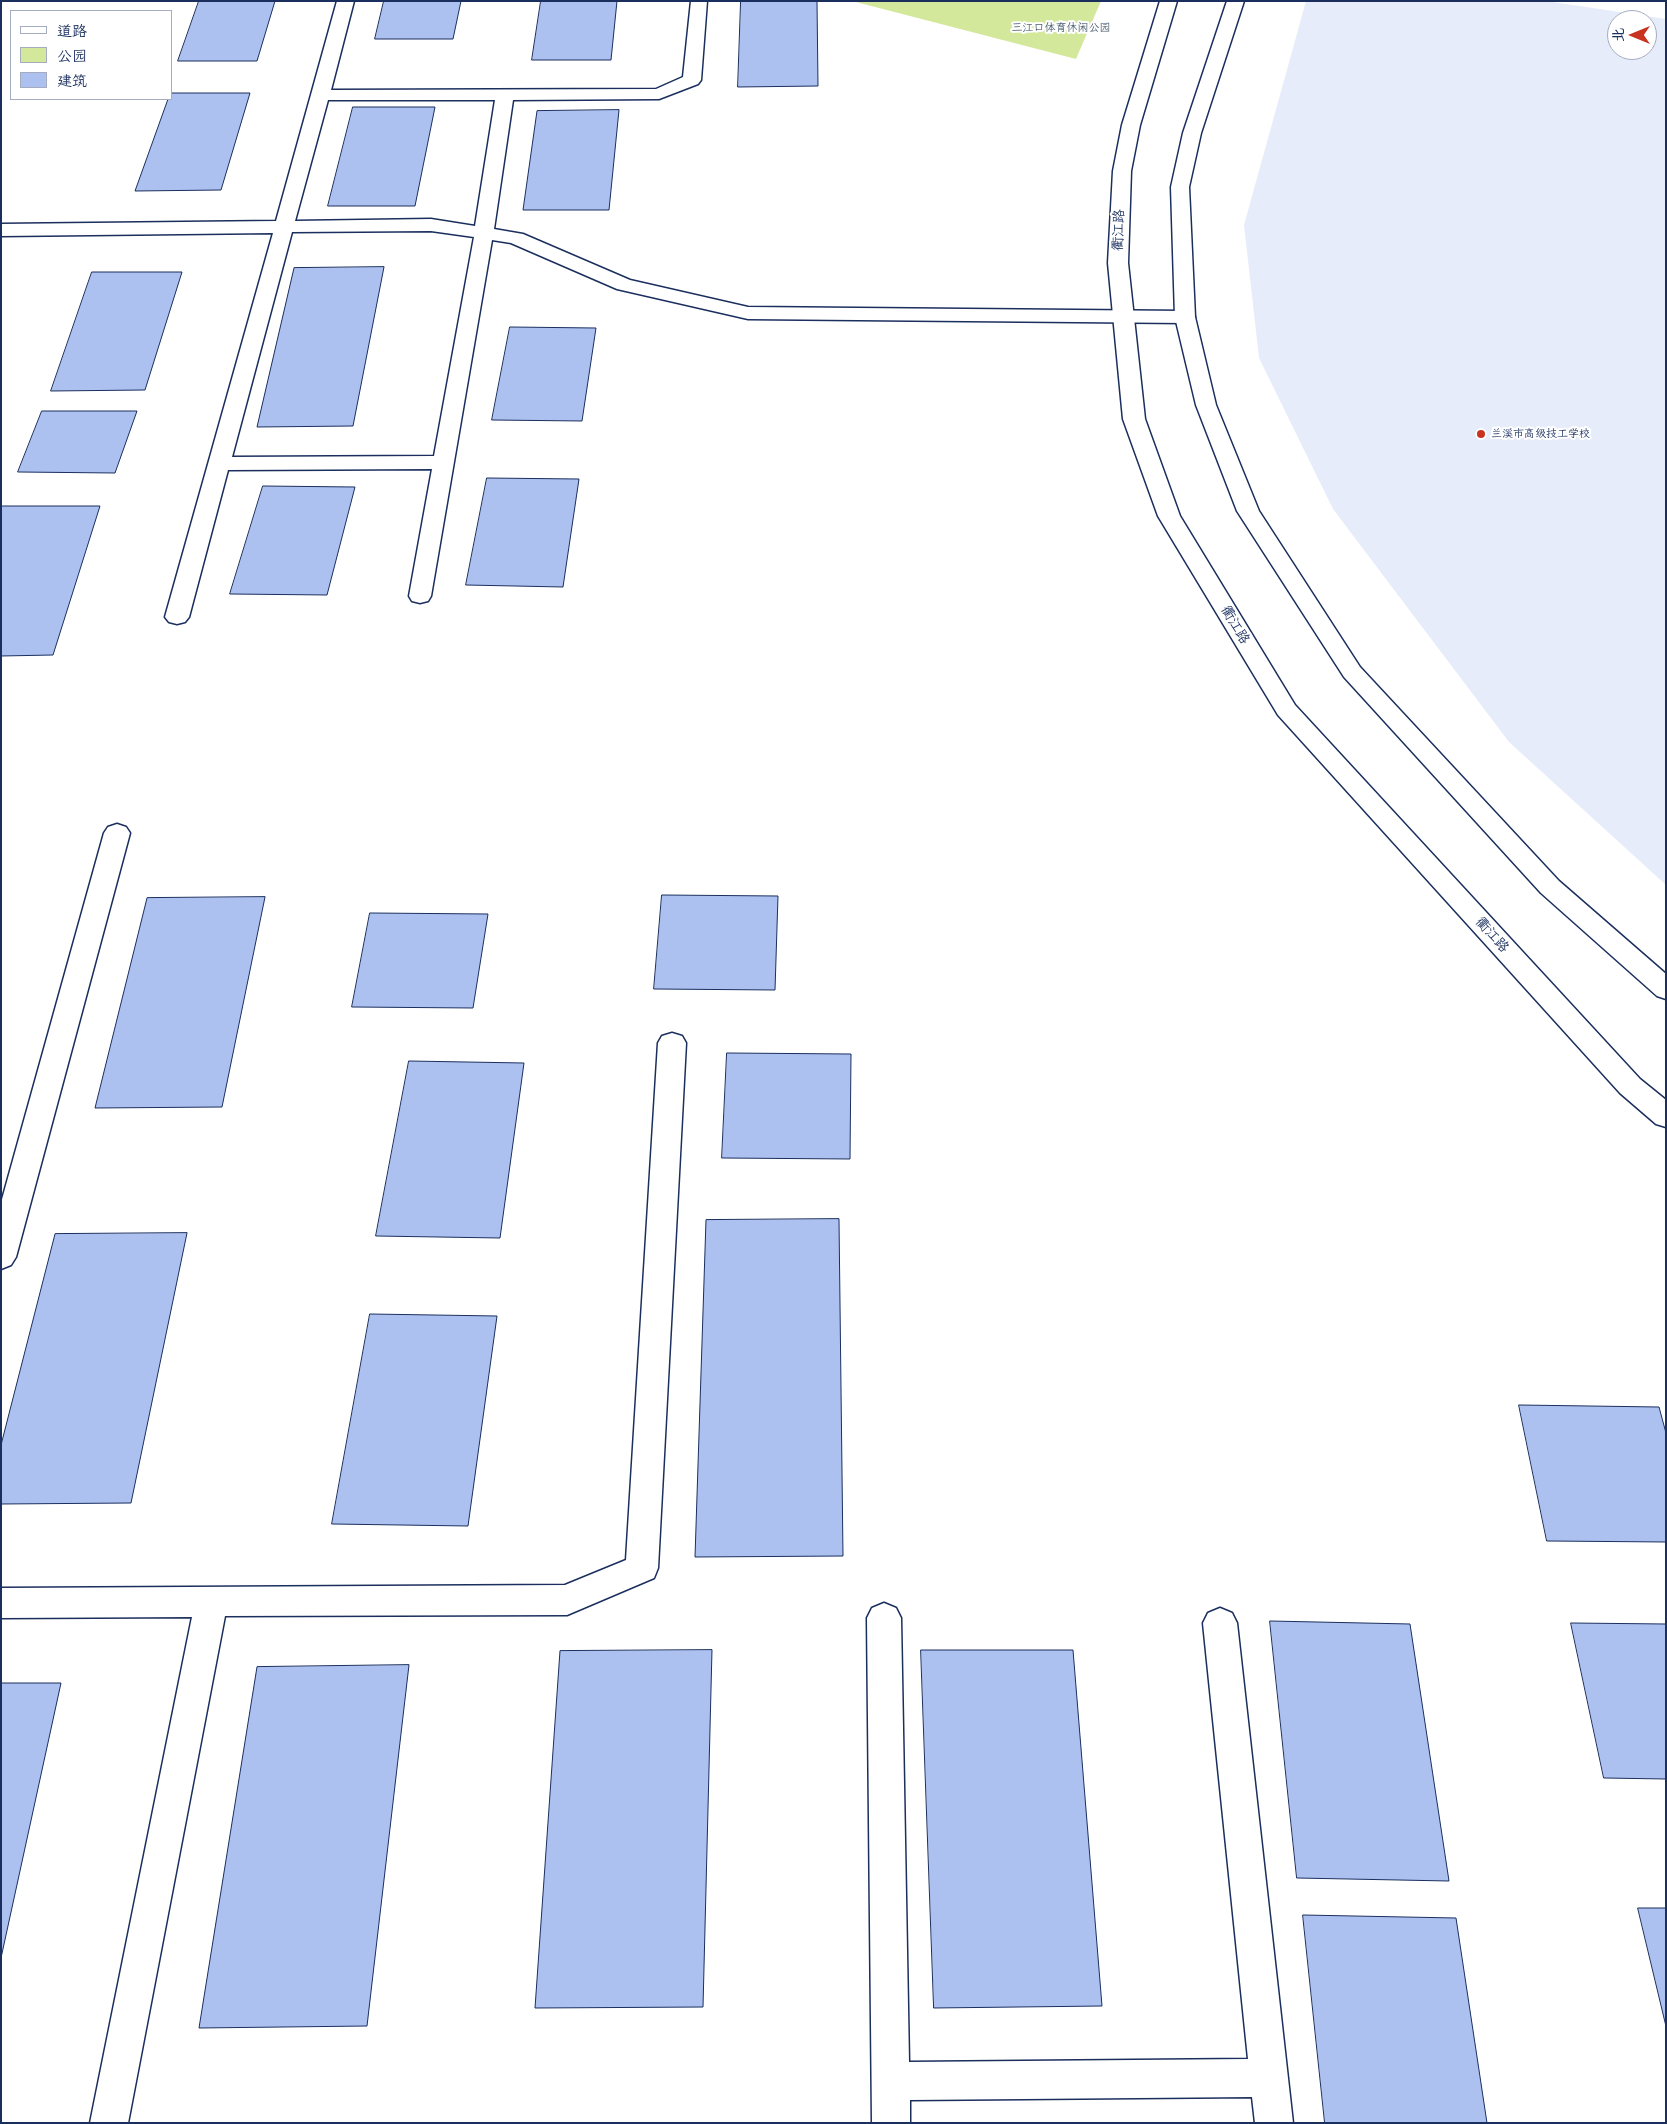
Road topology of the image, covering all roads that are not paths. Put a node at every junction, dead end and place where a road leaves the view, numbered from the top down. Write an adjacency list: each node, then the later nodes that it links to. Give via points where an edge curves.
1 (346, 1): 5 (main road)
2 (699, 1): 6 (main road, via 692,80 659,94)
3 (1236, 1): 10 (main road, via 1192,133 1180,187)
4 (1164, 5): 11 (main road, 衢江路, via 1122,170 1118,262)
5 (320, 95): 6 (main road); 7 (main road)
6 (505, 95): 9 (main road)
7 (284, 226): 8 (main road); 9 (main road, via 431,225); 13 (main road)
8 (1, 230)
9 (484, 233): 11 (main road, via 516,238 624,285 748,313); 12 (main road)
10 (1185, 317): 11 (main road); 17 (main road, via 1206,405 1248,511 1352,672 1550,887)
11 (1123, 318): 19 (main road, 衢江路, via 1134,419 1169,516 1286,710 1630,1086)
12 (443, 462): 13 (main road); 14 (main road)
13 (219, 464): 15 (main road)
14 (420, 596)
15 (177, 617)
16 (117, 833): 20 (main road)
17 (1666, 989)
18 (672, 1043): 21 (main road, via 642,1568 567,1600)
19 (1666, 1116)
20 (1, 1257)
21 (211, 1602): 22 (main road); 27 (main road)
22 (1, 1603)
23 (884, 1618): 26 (main road)
24 (1220, 1623): 25 (main road)
25 (1268, 2078): 26 (main road); 29 (main road)
26 (890, 2081): 28 (main road)
27 (109, 2123)
28 (891, 2123)
29 (1274, 2123)

